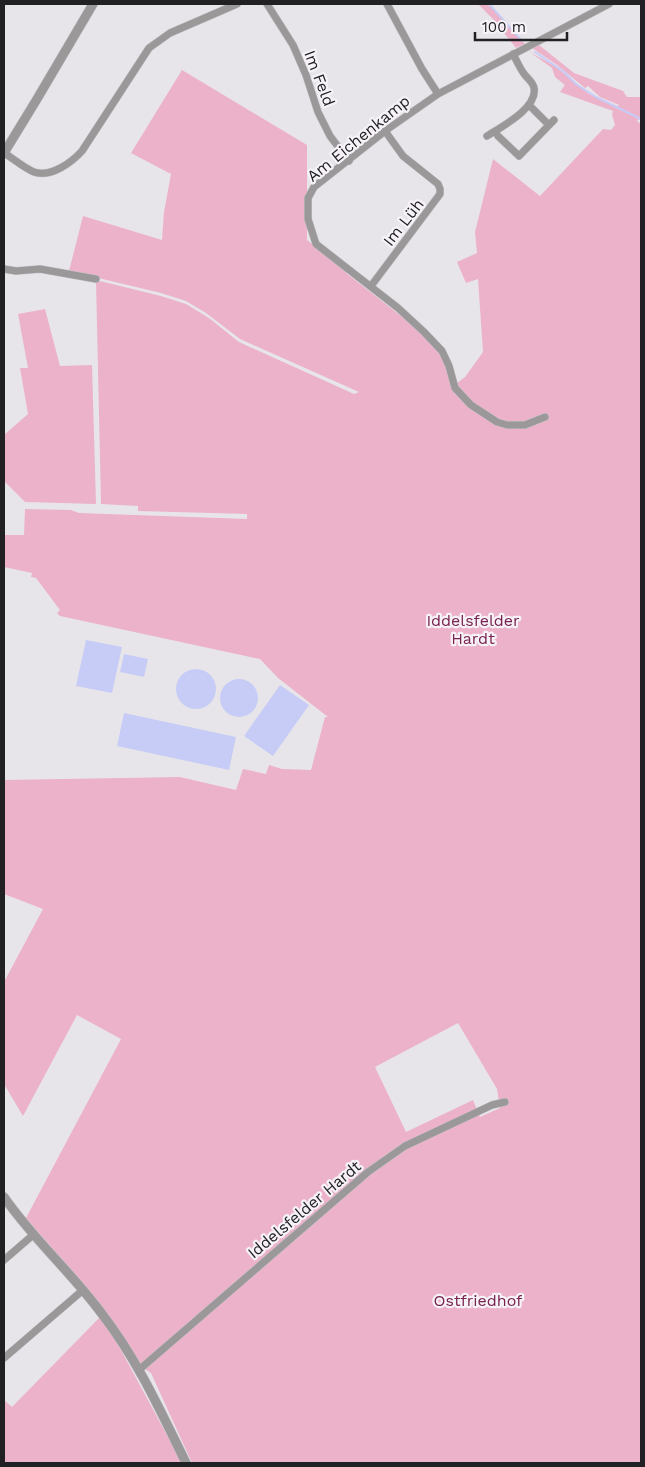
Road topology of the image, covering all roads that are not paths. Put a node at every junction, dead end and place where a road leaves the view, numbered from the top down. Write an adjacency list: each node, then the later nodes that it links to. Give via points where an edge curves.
1 (93, 4): 12 (street)
2 (237, 4): 12 (street, via 170,33 148,48 82,150 69,163 39,173)
3 (267, 4): 13 (street, Im Feld, via 293,45 330,136)
4 (386, 4): 7 (street)
5 (610, 4): 6 (street, Am Eichenkamp)
6 (513, 54): 7 (street, Am Eichenkamp); 8 (street, via 532,82 534,97)
7 (438, 94): 9 (street, Am Eichenkamp)
8 (529, 105): 10 (street); 10 (street, via 552,122 520,156)
9 (385, 131): 13 (street, Am Eichenkamp); 16 (street, Im Lüh, via 403,156 440,189 438,198)
10 (495, 131): 11 (street)
11 (487, 136)
12 (4, 153)
13 (349, 161): 16 (street, Am Eichenkamp, via 314,187 308,198 308,219 316,244)
14 (4, 269): 15 (street, via 40,269)
15 (96, 279)
16 (370, 286): 17 (street, Am Eichenkamp, via 406,315 442,351 455,388 471,405 507,425 525,425)
17 (545, 418)
18 (506, 1102): 24 (street, Iddelsfelder Hardt, via 492,1105 405,1146 368,1172)
19 (4, 1197): 20 (street)
20 (33, 1235): 21 (street); 22 (street)
21 (4, 1260)
22 (83, 1290): 23 (street); 24 (street)
23 (4, 1358)
24 (140, 1370): 25 (street)
25 (186, 1463)

